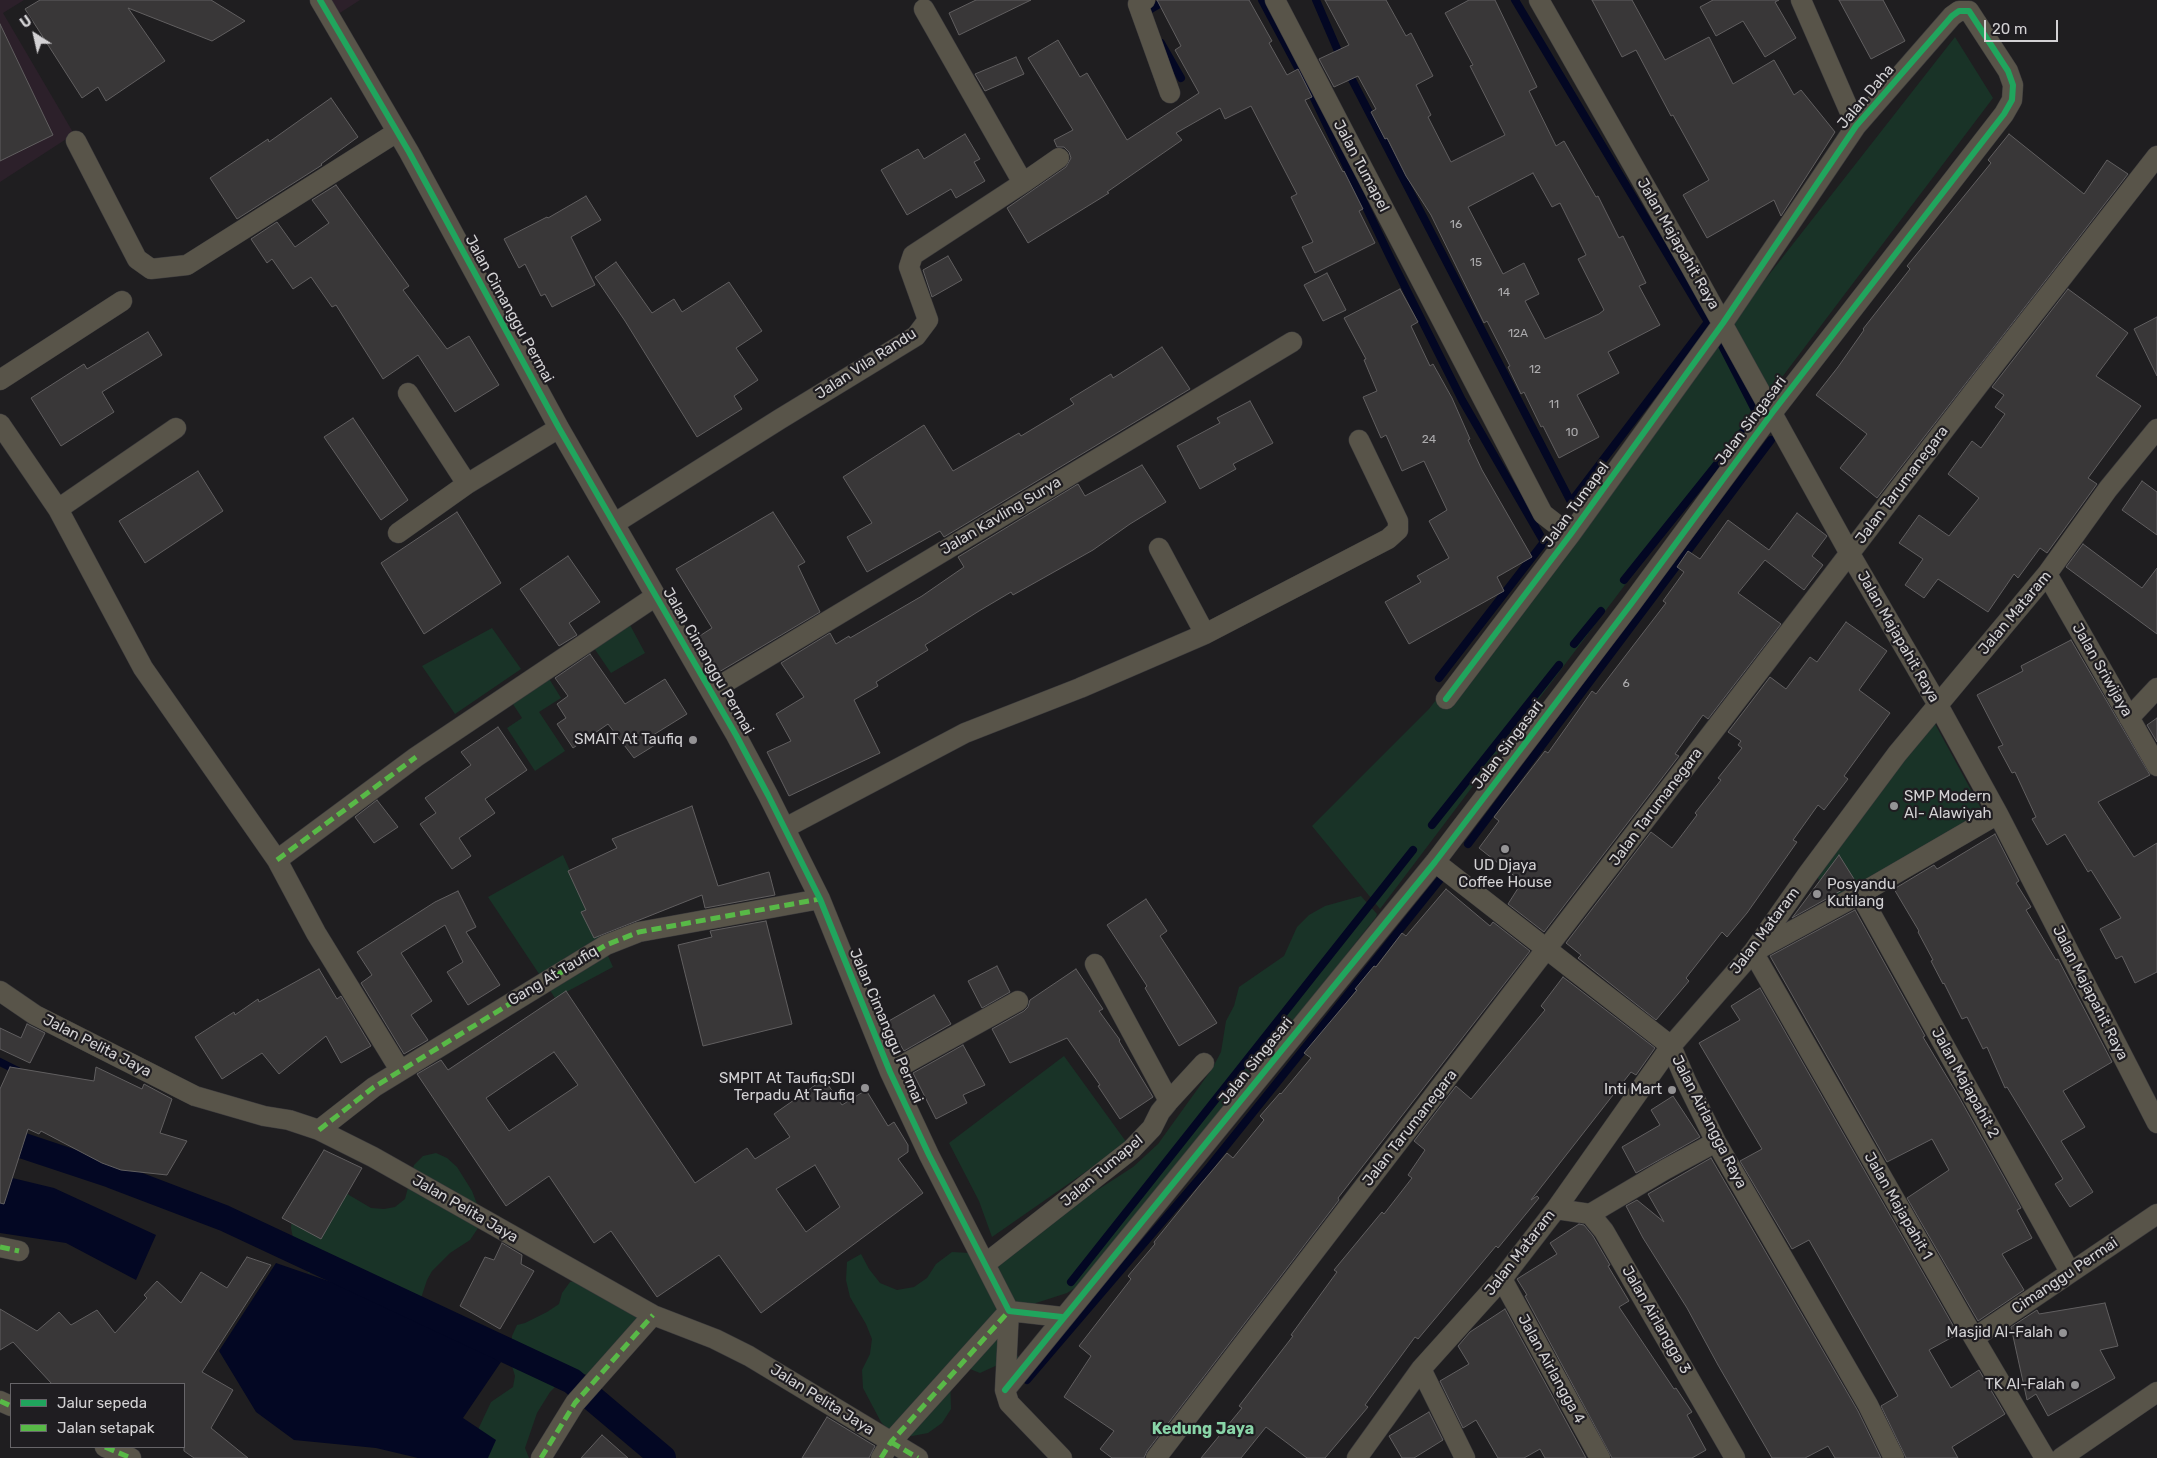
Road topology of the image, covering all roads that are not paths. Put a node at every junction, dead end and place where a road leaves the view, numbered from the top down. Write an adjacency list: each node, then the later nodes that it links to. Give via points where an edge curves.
1 (320, 0): 10 (street, Jalan Cimanggu Permai)
2 (1145, 0): 7 (street, via 1138,4)
3 (1275, 0): 30 (street, Jalan Tumapel, via 1543,514)
4 (1539, 0): 16 (street, Jalan Majapahit Raya)
5 (1801, 0): 9 (street, Jalan Daha)
6 (924, 9): 14 (street)
7 (1170, 93)
8 (2012, 100): 9 (street, Jalan Daha, via 2013,85 2001,58 1969,12 1959,11); 20 (street, Jalan Singasari)
9 (1856, 126): 16 (street, Jalan Daha)
10 (397, 132): 11 (street, via 187,265 151,269 137,259); 23 (street, Jalan Cimanggu Permai)
11 (76, 142)
12 (2157, 156): 32 (street, Jalan Tarumanegara)
13 (1060, 158): 14 (street)
14 (1024, 183): 28 (street, Jalan Vila Randu, via 913,255 910,267 928,320 916,336)
15 (122, 301): 18 (street)
16 (1723, 323): 20 (street, Jalan Majapahit Raya); 30 (street, Jalan Tumapel)
17 (1292, 342): 37 (street, Jalan Kavling Surya)
18 (0, 380)
19 (408, 393): 26 (street)
20 (1772, 413): 32 (street, Jalan Majapahit Raya); 45 (street, Jalan Singasari)
21 (0, 424): 27 (street)
22 (176, 428): 27 (street)
23 (559, 428): 26 (street); 28 (street, Jalan Cimanggu Permai)
24 (2157, 429): 33 (street, Jalan Mataram, via 2108,489)
25 (1359, 440): 35 (street, via 1395,514 1398,530 1388,539)
26 (467, 484): 29 (street)
27 (58, 510): 44 (street, via 143,668)
28 (615, 523): 34 (street, Jalan Cimanggu Permai)
29 (398, 533)
30 (1570, 535): 38 (street, Jalan Tumapel)
31 (1159, 548): 35 (street)
32 (1850, 554): 39 (street, Jalan Majapahit Raya); 48 (street, Jalan Tarumanegara)
33 (2048, 574): 39 (street, Jalan Mataram); 40 (street, Jalan Sriwijaya)
34 (656, 596): 37 (street, Jalan Cimanggu Permai); 44 (street, via 416,757)
35 (1205, 634): 43 (street, via 965,733)
36 (2157, 688): 40 (street)
37 (711, 691): 43 (street, Jalan Cimanggu Permai)
38 (1446, 699)
39 (1938, 705): 42 (street, Jalan Majapahit Raya); 49 (street, Jalan Mataram, via 1852,814)
40 (2129, 718): 41 (street, Jalan Sriwijaya)
41 (2157, 766)
42 (1998, 814): 46 (street); 58 (street, Jalan Majapahit Raya)
43 (785, 828): 47 (street, Jalan Cimanggu Permai)
44 (277, 860): 55 (street, via 316,933)
45 (1435, 862): 48 (street, Jalan Airlangga Raya); 69 (street, Jalan Singasari)
46 (1860, 894): 49 (street); 65 (street, Jalan Majapahit 2)
47 (820, 899): 55 (street, Gang At Taufiq, via 622,937); 56 (street, Jalan Cimanggu Permai)
48 (1547, 949): 53 (street, Jalan Airlangga Raya); 80 (street, Jalan Tarumanegara)
49 (1753, 952): 53 (street, Jalan Mataram); 70 (street, Jalan Majapahit 1)
50 (1095, 964): 57 (street)
51 (0, 991): 59 (street, Jalan Pelita Jaya, via 36,1015 195,1096)
52 (1018, 1001): 56 (street)
53 (1671, 1046): 60 (street, Jalan Airlangga Raya); 61 (street, Jalan Mataram)
54 (1204, 1063): 57 (street, Jalan Tumapel)
55 (400, 1070): 59 (street, Gang At Taufiq, via 374,1086)
56 (890, 1072): 64 (street, Jalan Cimanggu Permai)
57 (1169, 1101): 64 (street, Jalan Tumapel, via 1152,1128 1132,1149)
58 (2157, 1123)
59 (319, 1130): 68 (street, Jalan Pelita Jaya, via 373,1157)
60 (1716, 1142): 62 (street); 85 (street, Jalan Airlangga Raya, via 1868,1405)
61 (1556, 1209): 62 (street); 66 (street, Jalan Mataram)
62 (1590, 1214): 84 (street, Jalan Airlangga 3, via 1604,1231)
63 (2157, 1214): 65 (street, Cimanggu Permai)
64 (985, 1264): 67 (street, Jalan Cimanggu Permai)
65 (2070, 1272): 70 (street, Cimanggu Permai)
66 (1502, 1280): 71 (street, Jalan Mataram); 83 (street, Jalan Airlangga 4)
67 (1009, 1311): 69 (street); 72 (street, Jalan Cimanggu Permai); 75 (street)
68 (653, 1315): 75 (street, Jalan Pelita Jaya, via 750,1356); 77 (street, via 575,1403)
69 (1061, 1317): 72 (street, Jalan Singasari)
70 (1974, 1338): 86 (street, Jalan Majapahit 1)
71 (1421, 1369): 81 (street, Jalan Mataram); 82 (street)
72 (1005, 1390): 79 (street, via 1009,1404)
73 (2155, 1399): 87 (street)
74 (107, 1448): 76 (street)
75 (886, 1450): 78 (street, Jalan Pelita Jaya)
76 (131, 1458)
77 (541, 1458)
78 (918, 1458)
79 (1062, 1458)
80 (1156, 1458)
81 (1357, 1458)
82 (1465, 1458)
83 (1600, 1458)
84 (1735, 1458)
85 (1894, 1458)
86 (2045, 1458)
87 (2061, 1458)

